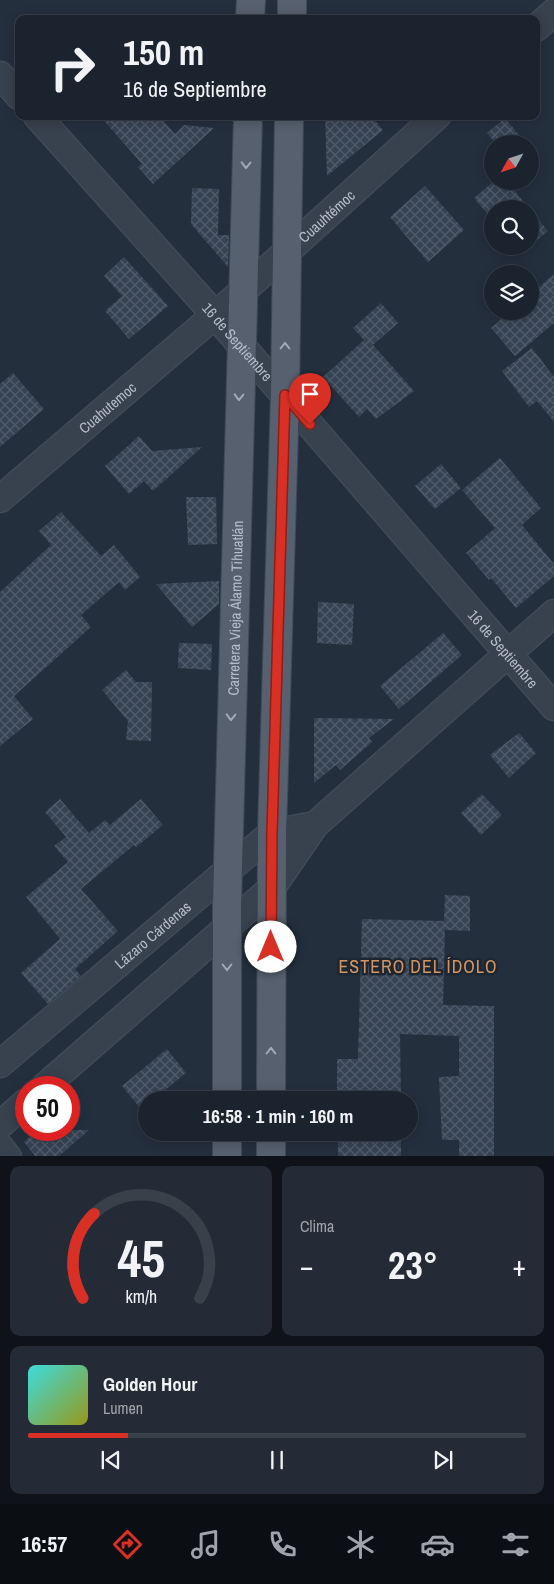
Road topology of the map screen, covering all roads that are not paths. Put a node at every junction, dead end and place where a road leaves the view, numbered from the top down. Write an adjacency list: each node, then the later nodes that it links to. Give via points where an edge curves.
1 (251, 0): 4 (main road)
2 (292, 0): 5 (main road)
3 (554, 12): 6 (street)
4 (250, 15)
5 (292, 15)
6 (540, 24)
7 (0, 75): 8 (street)
8 (15, 92)
9 (41, 120): 15 (street, 16 de Septiembre)
10 (248, 120): 14 (main road, Carretera Vieja Álamo Tihuatlán, one-way to 14)
11 (289, 120): 13 (main road)
12 (433, 120): 13 (street, Cuauhtémoc)
13 (286, 252): 14 (street, Cuauhtémoc); 17 (main road, one-way to 13)
14 (243, 291): 15 (street, Cuauhtémoc); 16 (main road, Carretera Vieja Álamo Tihuatlán)
15 (215, 315): 16 (street, 16 de Septiembre); 18 (street, Cuahutemoc)
16 (241, 346): 17 (street, 16 de Septiembre); 24 (main road, Carretera Vieja Álamo Tihuatlán, one-way to 24)
17 (285, 395): 20 (street, 16 de Septiembre); 23 (main road)
18 (0, 499)
19 (554, 613): 20 (street)
20 (508, 653): 21 (street, 16 de Septiembre); 22 (street)
21 (554, 707)
22 (315, 825): 23 (street, Lázaro Cárdenas); 25 (street)
23 (272, 833): 24 (street, Lázaro Cárdenas); 25 (main road)
24 (228, 870): 26 (main road, Carretera Vieja Álamo Tihuatlán); 27 (street, Lázaro Cárdenas)
25 (271, 889): 26 (street); 30 (main road, one-way to 25)
26 (227, 929): 28 (street); 29 (main road, Carretera Vieja Álamo Tihuatlán, one-way to 29)
27 (0, 1064)
28 (58, 1076)
29 (227, 1091)
30 (271, 1091)
31 (15, 1112): 32 (street)
32 (0, 1125)
33 (227, 1141): 37 (main road)
34 (271, 1141): 38 (main road)
35 (0, 1147): 36 (street)
36 (8, 1156)
37 (227, 1156)
38 (271, 1156)

